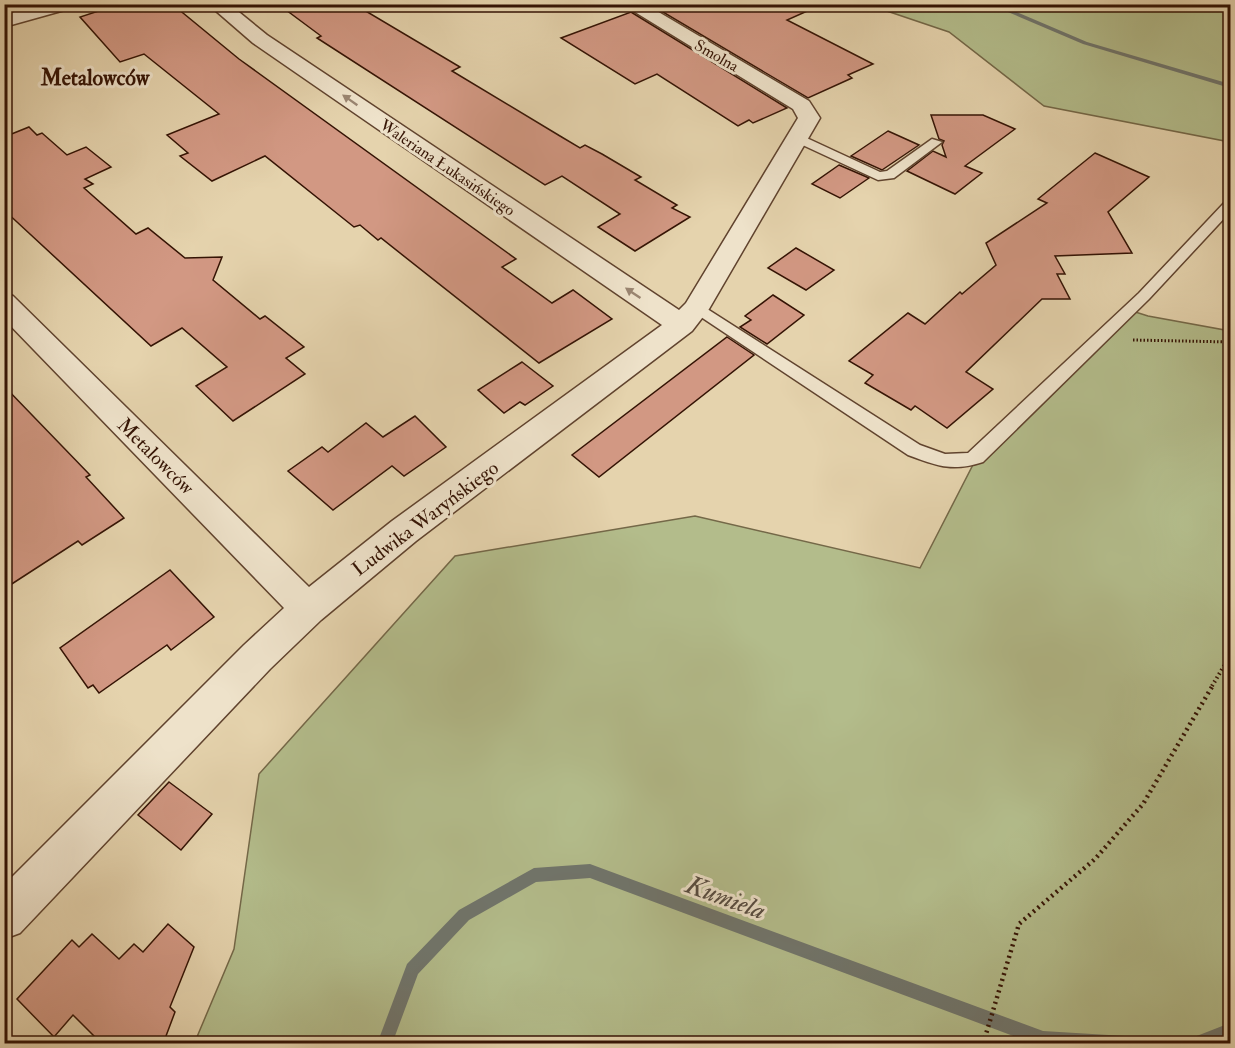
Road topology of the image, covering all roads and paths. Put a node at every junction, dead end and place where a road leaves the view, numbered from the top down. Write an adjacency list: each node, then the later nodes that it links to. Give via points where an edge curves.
1 (66, 4): 4 (street)
2 (217, 4): 10 (street, Waleriana Łukasińskiego, one-way to 2, via 652,306 260,39)
3 (631, 4): 5 (street, Smolna)
4 (4, 21)
5 (802, 105): 6 (street, Ludwika Waryńskiego, via 809,118)
6 (798, 138): 7 (lane, via 878,176 890,175); 10 (street, Ludwika Waryńskiego)
7 (936, 142)
8 (1230, 205): 12 (lane)
9 (4, 302): 13 (street, Metalowców)
10 (689, 317): 12 (lane, via 900,441 952,463 977,457); 13 (street, Ludwika Waryńskiego, via 404,531)
11 (1230, 342): 12 (path, via 1143,339)
12 (1097, 343)
13 (308, 609): 15 (street, Ludwika Waryńskiego)
14 (1230, 656): 16 (path, via 1143,804 1095,859 1018,924)
15 (4, 917)
16 (983, 1044)

